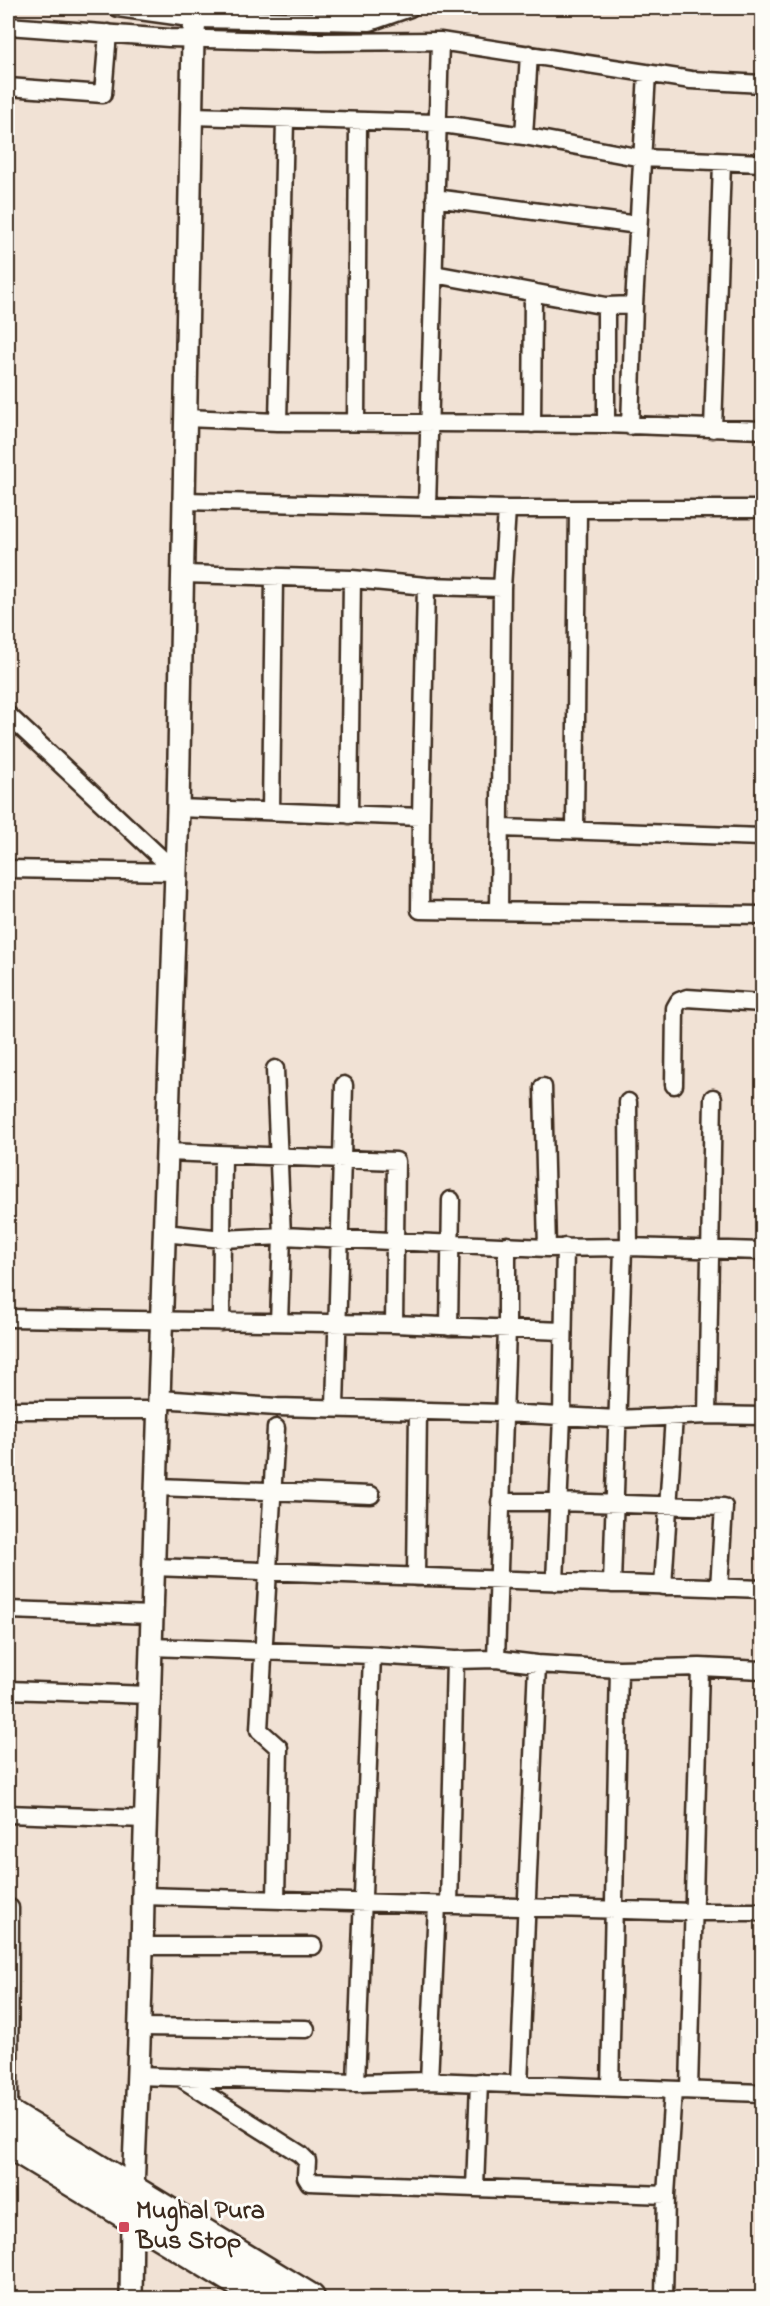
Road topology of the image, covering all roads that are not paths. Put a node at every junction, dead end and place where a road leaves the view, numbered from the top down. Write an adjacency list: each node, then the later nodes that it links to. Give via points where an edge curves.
1 (118, 8): 4 (street)
2 (410, 8): 3 (street, via 370,22)
3 (360, 15): 4 (street)
4 (195, 22): 6 (street); 7 (street, via 319,42); 12 (street)
5 (8, 26): 6 (street)
6 (108, 33): 11 (street, via 103,94)
7 (440, 41): 8 (street); 15 (street)
8 (529, 54): 9 (street); 16 (street)
9 (647, 73): 10 (street, via 691,81); 17 (street)
10 (762, 84)
11 (8, 87)
12 (192, 116): 13 (street); 26 (street)
13 (285, 120): 14 (street); 28 (street)
14 (358, 120): 15 (street); 27 (street)
15 (436, 123): 16 (street); 20 (street)
16 (524, 136): 17 (street)
17 (642, 158): 18 (street); 21 (street)
18 (722, 162): 19 (street); 33 (street)
19 (762, 163)
20 (435, 198): 21 (street); 22 (street)
21 (638, 225): 25 (street)
22 (434, 274): 23 (street); 29 (street)
23 (533, 292): 24 (street); 30 (street)
24 (606, 306): 25 (street); 31 (street)
25 (634, 306): 32 (street)
26 (186, 418): 28 (street); 35 (street)
27 (356, 421): 28 (street); 29 (street)
28 (278, 422)
29 (429, 423): 30 (street); 36 (street)
30 (532, 424): 31 (street)
31 (606, 424): 32 (street)
32 (630, 426): 33 (street)
33 (713, 429): 34 (street)
34 (762, 430)
35 (185, 501): 36 (street); 40 (street)
36 (427, 507): 37 (street)
37 (507, 509): 38 (street); 44 (street)
38 (578, 509): 39 (street); 51 (street)
39 (762, 509)
40 (183, 574): 41 (street); 46 (street)
41 (274, 577): 42 (street); 47 (street)
42 (351, 579): 43 (street); 48 (street)
43 (426, 586): 44 (street); 49 (street)
44 (502, 588): 50 (street)
45 (8, 715): 54 (street)
46 (178, 808): 47 (street); 54 (street)
47 (271, 812): 48 (street)
48 (348, 815): 49 (street)
49 (421, 817): 55 (street, via 420,910)
50 (500, 828): 51 (street); 55 (street)
51 (575, 830): 52 (street)
52 (762, 837)
53 (8, 869): 54 (street)
54 (176, 873): 64 (street)
55 (500, 911): 56 (street)
56 (762, 915)
57 (762, 1003): 60 (street, via 687,998 679,1001 675,1008)
58 (274, 1069): 66 (street)
59 (344, 1085): 67 (street)
60 (674, 1085)
61 (543, 1087): 77 (street)
62 (712, 1098): 79 (street)
63 (628, 1102): 78 (street)
64 (167, 1152): 65 (street); 69 (street)
65 (223, 1155): 66 (street); 71 (street)
66 (279, 1157): 67 (street); 70 (street)
67 (342, 1160): 72 (street); 73 (street, via 396,1161)
68 (451, 1200): 74 (street)
69 (164, 1233): 71 (street); 82 (street)
70 (282, 1236): 71 (street); 72 (street); 84 (street)
71 (223, 1239): 83 (street)
72 (339, 1240): 73 (street); 85 (street)
73 (393, 1241): 74 (street); 86 (street)
74 (451, 1244): 75 (street); 87 (street)
75 (507, 1245): 77 (street); 88 (street)
76 (565, 1247): 77 (street); 78 (street); 89 (street)
77 (547, 1248)
78 (626, 1248): 79 (street); 99 (street)
79 (710, 1250): 80 (street); 95 (street)
80 (762, 1251)
81 (8, 1318): 82 (street)
82 (161, 1321): 83 (street); 90 (street)
83 (221, 1322): 84 (street)
84 (279, 1322): 85 (street)
85 (336, 1323): 86 (street); 91 (street)
86 (394, 1324): 87 (street)
87 (449, 1327): 88 (street)
88 (507, 1329): 89 (street); 94 (street)
89 (562, 1331): 96 (street)
90 (160, 1405): 91 (street); 92 (street); 101 (street)
91 (334, 1407): 93 (street)
92 (8, 1410)
93 (418, 1410): 94 (street); 110 (street)
94 (504, 1413): 96 (street); 104 (street)
95 (707, 1415): 97 (street); 98 (street)
96 (562, 1416): 99 (street); 105 (street)
97 (675, 1416): 99 (street); 107 (street)
98 (762, 1416)
99 (617, 1419): 106 (street)
100 (276, 1428): 102 (street)
101 (157, 1487): 102 (street); 108 (street)
102 (273, 1491): 103 (street); 109 (street)
103 (371, 1495)
104 (500, 1502): 105 (street); 111 (street)
105 (557, 1502): 106 (street); 112 (street)
106 (613, 1503): 107 (street); 113 (street)
107 (669, 1505): 114 (street); 115 (street, via 724,1508)
108 (153, 1567): 109 (street); 118 (street)
109 (267, 1571): 110 (street); 120 (street)
110 (416, 1577): 111 (street)
111 (498, 1580): 112 (street); 122 (street)
112 (555, 1582): 113 (street)
113 (612, 1584): 114 (street)
114 (663, 1586): 115 (street)
115 (719, 1588): 116 (street)
116 (762, 1589)
117 (8, 1610): 118 (street)
118 (152, 1615): 119 (street)
119 (151, 1647): 120 (street); 129 (street)
120 (263, 1651): 121 (street); 133 (street, via 259,1731 279,1748)
121 (372, 1655): 123 (street); 134 (street)
122 (496, 1659): 123 (street); 124 (street)
123 (455, 1660): 135 (street)
124 (537, 1664): 126 (street); 136 (street)
125 (700, 1667): 126 (street); 127 (street); 139 (street)
126 (619, 1669): 138 (street)
127 (762, 1670)
128 (8, 1690): 129 (street)
129 (149, 1695): 131 (street)
130 (8, 1814): 131 (street)
131 (146, 1819): 132 (street)
132 (143, 1896): 133 (street); 141 (street)
133 (276, 1899): 134 (street)
134 (362, 1902): 135 (street); 149 (street)
135 (443, 1905): 136 (street); 147 (street)
136 (528, 1907): 138 (street); 150 (street)
137 (10, 1908): 154 (street)
138 (613, 1909): 139 (street); 151 (street)
139 (694, 1912): 140 (street); 152 (street)
140 (762, 1912)
141 (143, 1946): 142 (street); 143 (street)
142 (313, 1946)
143 (141, 2027): 144 (street); 145 (street)
144 (306, 2029)
145 (137, 2076): 146 (street); 157 (street)
146 (178, 2077): 149 (street); 156 (street, via 300,2154 307,2161 309,2182)
147 (429, 2081): 148 (street); 149 (street)
148 (478, 2082): 150 (street); 156 (street)
149 (356, 2083)
150 (519, 2084): 151 (street)
151 (610, 2087): 152 (street)
152 (681, 2090): 153 (street); 158 (street)
153 (762, 2093)
154 (8, 2114): 157 (highway)
155 (8, 2143): 159 (highway)
156 (475, 2188): 158 (street)
157 (134, 2190): 163 (highway)
158 (666, 2196): 164 (street)
159 (132, 2218): 160 (highway); 161 (street)
160 (236, 2290): 162 (highway)
161 (131, 2298)
162 (264, 2298)
163 (310, 2298)
164 (664, 2298)

